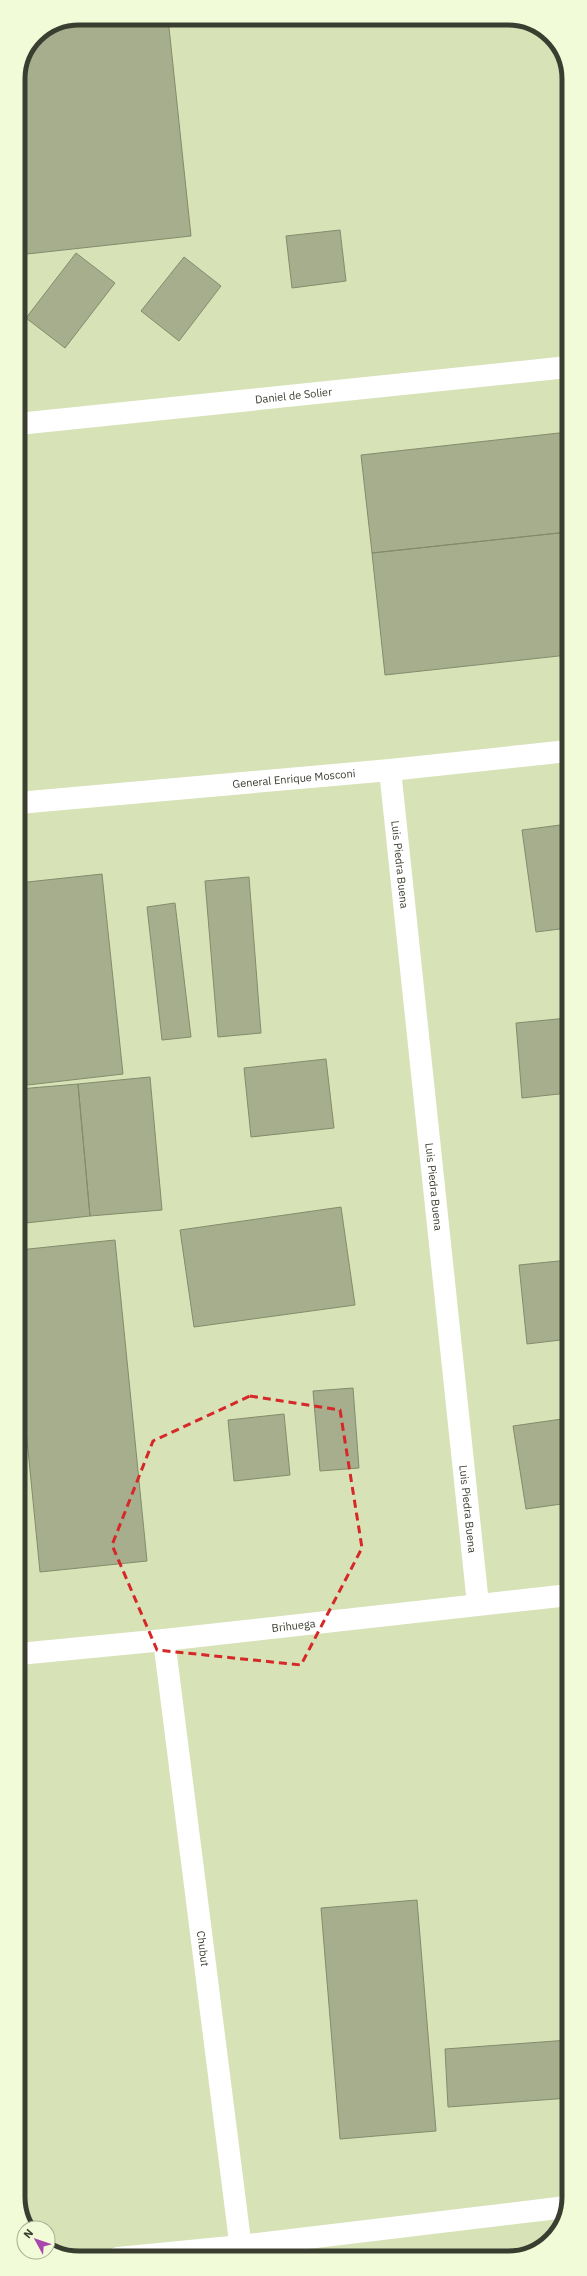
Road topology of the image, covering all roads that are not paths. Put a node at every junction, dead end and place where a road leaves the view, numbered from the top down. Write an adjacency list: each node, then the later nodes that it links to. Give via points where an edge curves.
1 (562, 368): 2 (street, Daniel de Solier)
2 (25, 423)
3 (562, 752): 4 (street, General Enrique Mosconi)
4 (390, 770): 5 (street, General Enrique Mosconi); 7 (street, Luis Piedra Buena)
5 (25, 802)
6 (562, 1596): 7 (street, Brihuega)
7 (478, 1604): 8 (street, Brihuega)
8 (164, 1640): 9 (street, Brihuega); 11 (street, Chubut)
9 (25, 1653)
10 (561, 2208): 12 (street)
11 (242, 2251)
12 (249, 2251)

